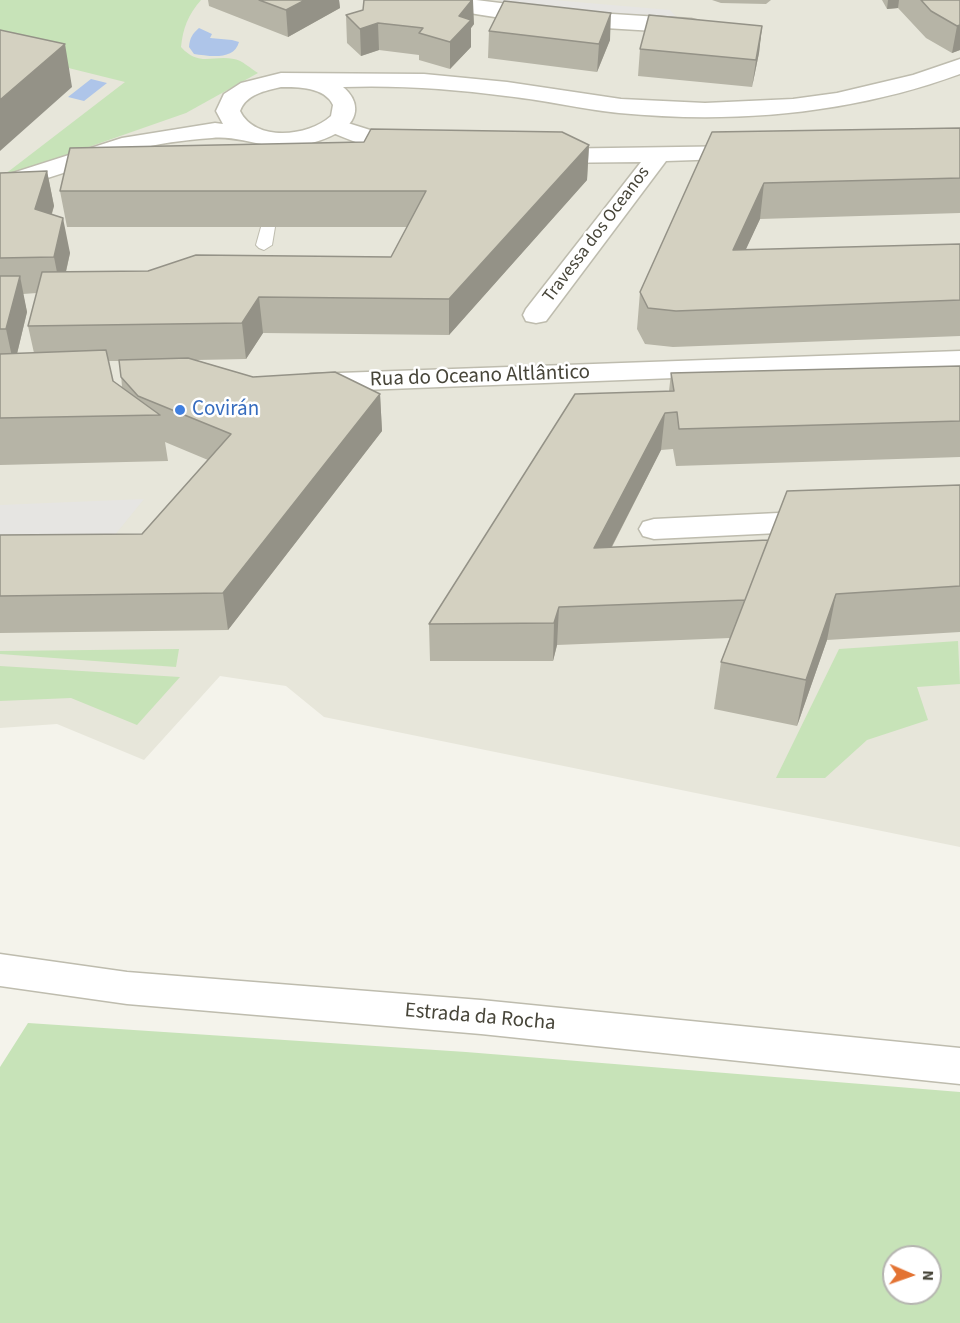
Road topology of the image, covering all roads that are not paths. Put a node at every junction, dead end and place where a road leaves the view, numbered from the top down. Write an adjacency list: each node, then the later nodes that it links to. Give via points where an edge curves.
1 (439, 0): 2 (street, via 501,12 592,22)
2 (709, 27)
3 (960, 66): 5 (street, via 900,86 777,108 621,106)
4 (292, 80): 5 (street); 6 (street, via 266,82); 7 (street, via 324,86 339,95)
5 (439, 83): 7 (street, via 398,89)
6 (239, 94): 8 (street, via 227,110 229,120); 9 (street, via 190,123)
7 (340, 117): 8 (street, via 311,136 284,145); 10 (street, via 392,146)
8 (252, 135): 9 (street, via 215,130)
9 (130, 142): 14 (street)
10 (433, 153)
11 (763, 153): 13 (street)
12 (524, 156): 13 (street)
13 (658, 156): 17 (street, Travessa dos Oceanos)
14 (0, 185)
15 (268, 227): 16 (lane)
16 (264, 245)
17 (536, 315)
18 (960, 359): 19 (street, Rua do Oceano Altlântico)
19 (295, 386)
20 (842, 520): 21 (street)
21 (654, 529)
22 (1, 974): 23 (street, Estrada da Rocha, via 481,1017)
23 (960, 1066)

